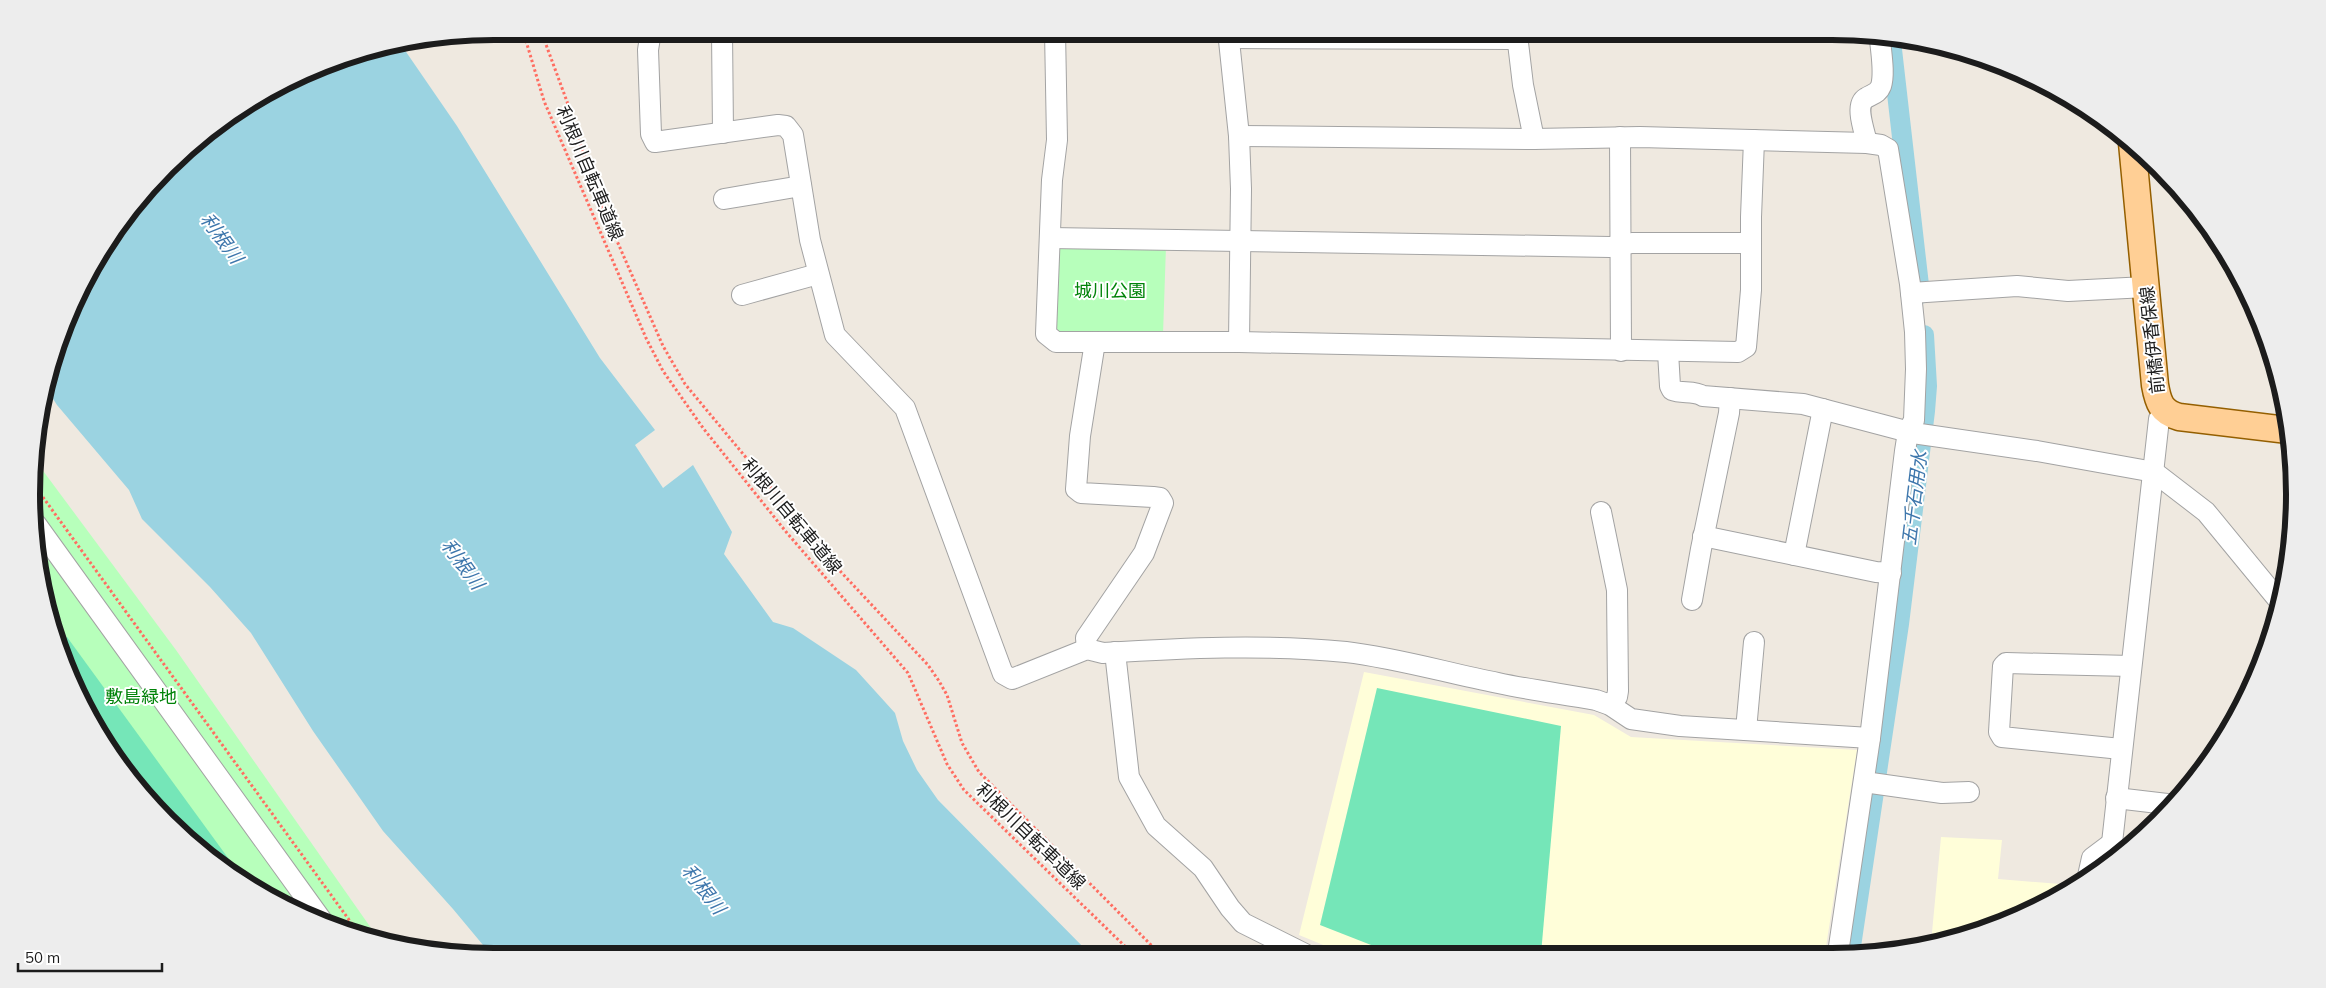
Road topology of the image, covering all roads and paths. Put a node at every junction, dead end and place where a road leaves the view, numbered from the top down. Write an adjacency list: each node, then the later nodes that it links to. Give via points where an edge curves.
1 (526, 40): 61 (path, 利根川自転車道線, via 551,119 663,371 698,421 781,525 908,673 947,764 964,790)
2 (544, 40): 62 (path, via 596,193 663,346 685,384 841,572 928,665 947,695 962,743 979,772)
3 (650, 40): 9 (street, via 651,134 655,142)
4 (722, 40): 9 (street)
5 (1055, 40): 18 (street, via 1057,140)
6 (1230, 40): 10 (street)
7 (1517, 40): 12 (street)
8 (1880, 43): 14 (street, via 1881,86 1865,98 1861,106)
9 (723, 133): 16 (street, via 786,126 793,134)
10 (1239, 136): 12 (street); 19 (street)
11 (1620, 138): 12 (street); 13 (street); 21 (street)
12 (1534, 139)
13 (1754, 140): 14 (street); 20 (street)
14 (1867, 143): 24 (street, via 1881,145 1888,149 1890,155)
15 (2133, 155): 23 (main road, 前橋伊香保線)
16 (801, 186): 17 (street); 22 (street)
17 (724, 199)
18 (1050, 238): 19 (street); 26 (street, via 1046,334 1056,342)
19 (1241, 241): 21 (street); 27 (street)
20 (1751, 243): 21 (street, via 1632,243); 29 (street, via 1746,347 1738,352)
21 (1621, 246): 28 (street)
22 (818, 274): 25 (street); 45 (street, via 838,341 905,408 1003,674 1012,679)
23 (2146, 287): 24 (street, via 2068,291 2017,286); 32 (main road, 前橋伊香保線, via 2155,385)
24 (1911, 293): 34 (street, via 1916,369 1914,420)
25 (742, 295)
26 (1095, 342): 27 (street); 45 (street, via 1080,436 1076,489 1081,494 1160,498 1163,503 1144,553 1086,638)
27 (1239, 342): 28 (street)
28 (1621, 351): 29 (street)
29 (1668, 352): 30 (street, via 1672,390)
30 (1730, 398): 31 (street, via 1789,402); 39 (street)
31 (1823, 409): 34 (street); 40 (street)
32 (2165, 412): 33 (main road, 前橋伊香保線, via 2179,417); 35 (street, via 2160,420)
33 (2281, 429)
34 (1908, 432): 35 (street); 41 (street)
35 (2154, 472): 42 (street, via 2206,512); 47 (street)
36 (40, 493): 60 (path)
37 (1601, 512): 48 (street, via 1618,600 1618,691)
38 (42, 532): 59 (street)
39 (1703, 536): 40 (street); 43 (street)
40 (1794, 555): 41 (street)
41 (1891, 573): 50 (street)
42 (2274, 595)
43 (1692, 600)
44 (1754, 642): 49 (street)
45 (1087, 649): 46 (street)
46 (1115, 652): 48 (street, via 1232,647 1348,652); 63 (street, via 1129,776 1156,826 1203,868 1243,923)
47 (2131, 666): 51 (street); 51 (street, via 2006,663 2003,666 1999,732 2002,737)
48 (1610, 705): 49 (street, via 1631,719)
49 (1746, 730): 50 (street)
50 (1870, 738): 52 (street)
51 (2121, 750): 54 (street)
52 (1864, 782): 53 (street, via 1942,793); 64 (street)
53 (1969, 792)
54 (2116, 798): 55 (street); 56 (street)
55 (2163, 803)
56 (2118, 846)
57 (2115, 848): 58 (street, via 2092,858)
58 (2090, 867)
59 (315, 911)
60 (354, 926)
61 (1127, 948)
62 (1153, 948)
63 (1293, 948)
64 (1839, 948)

